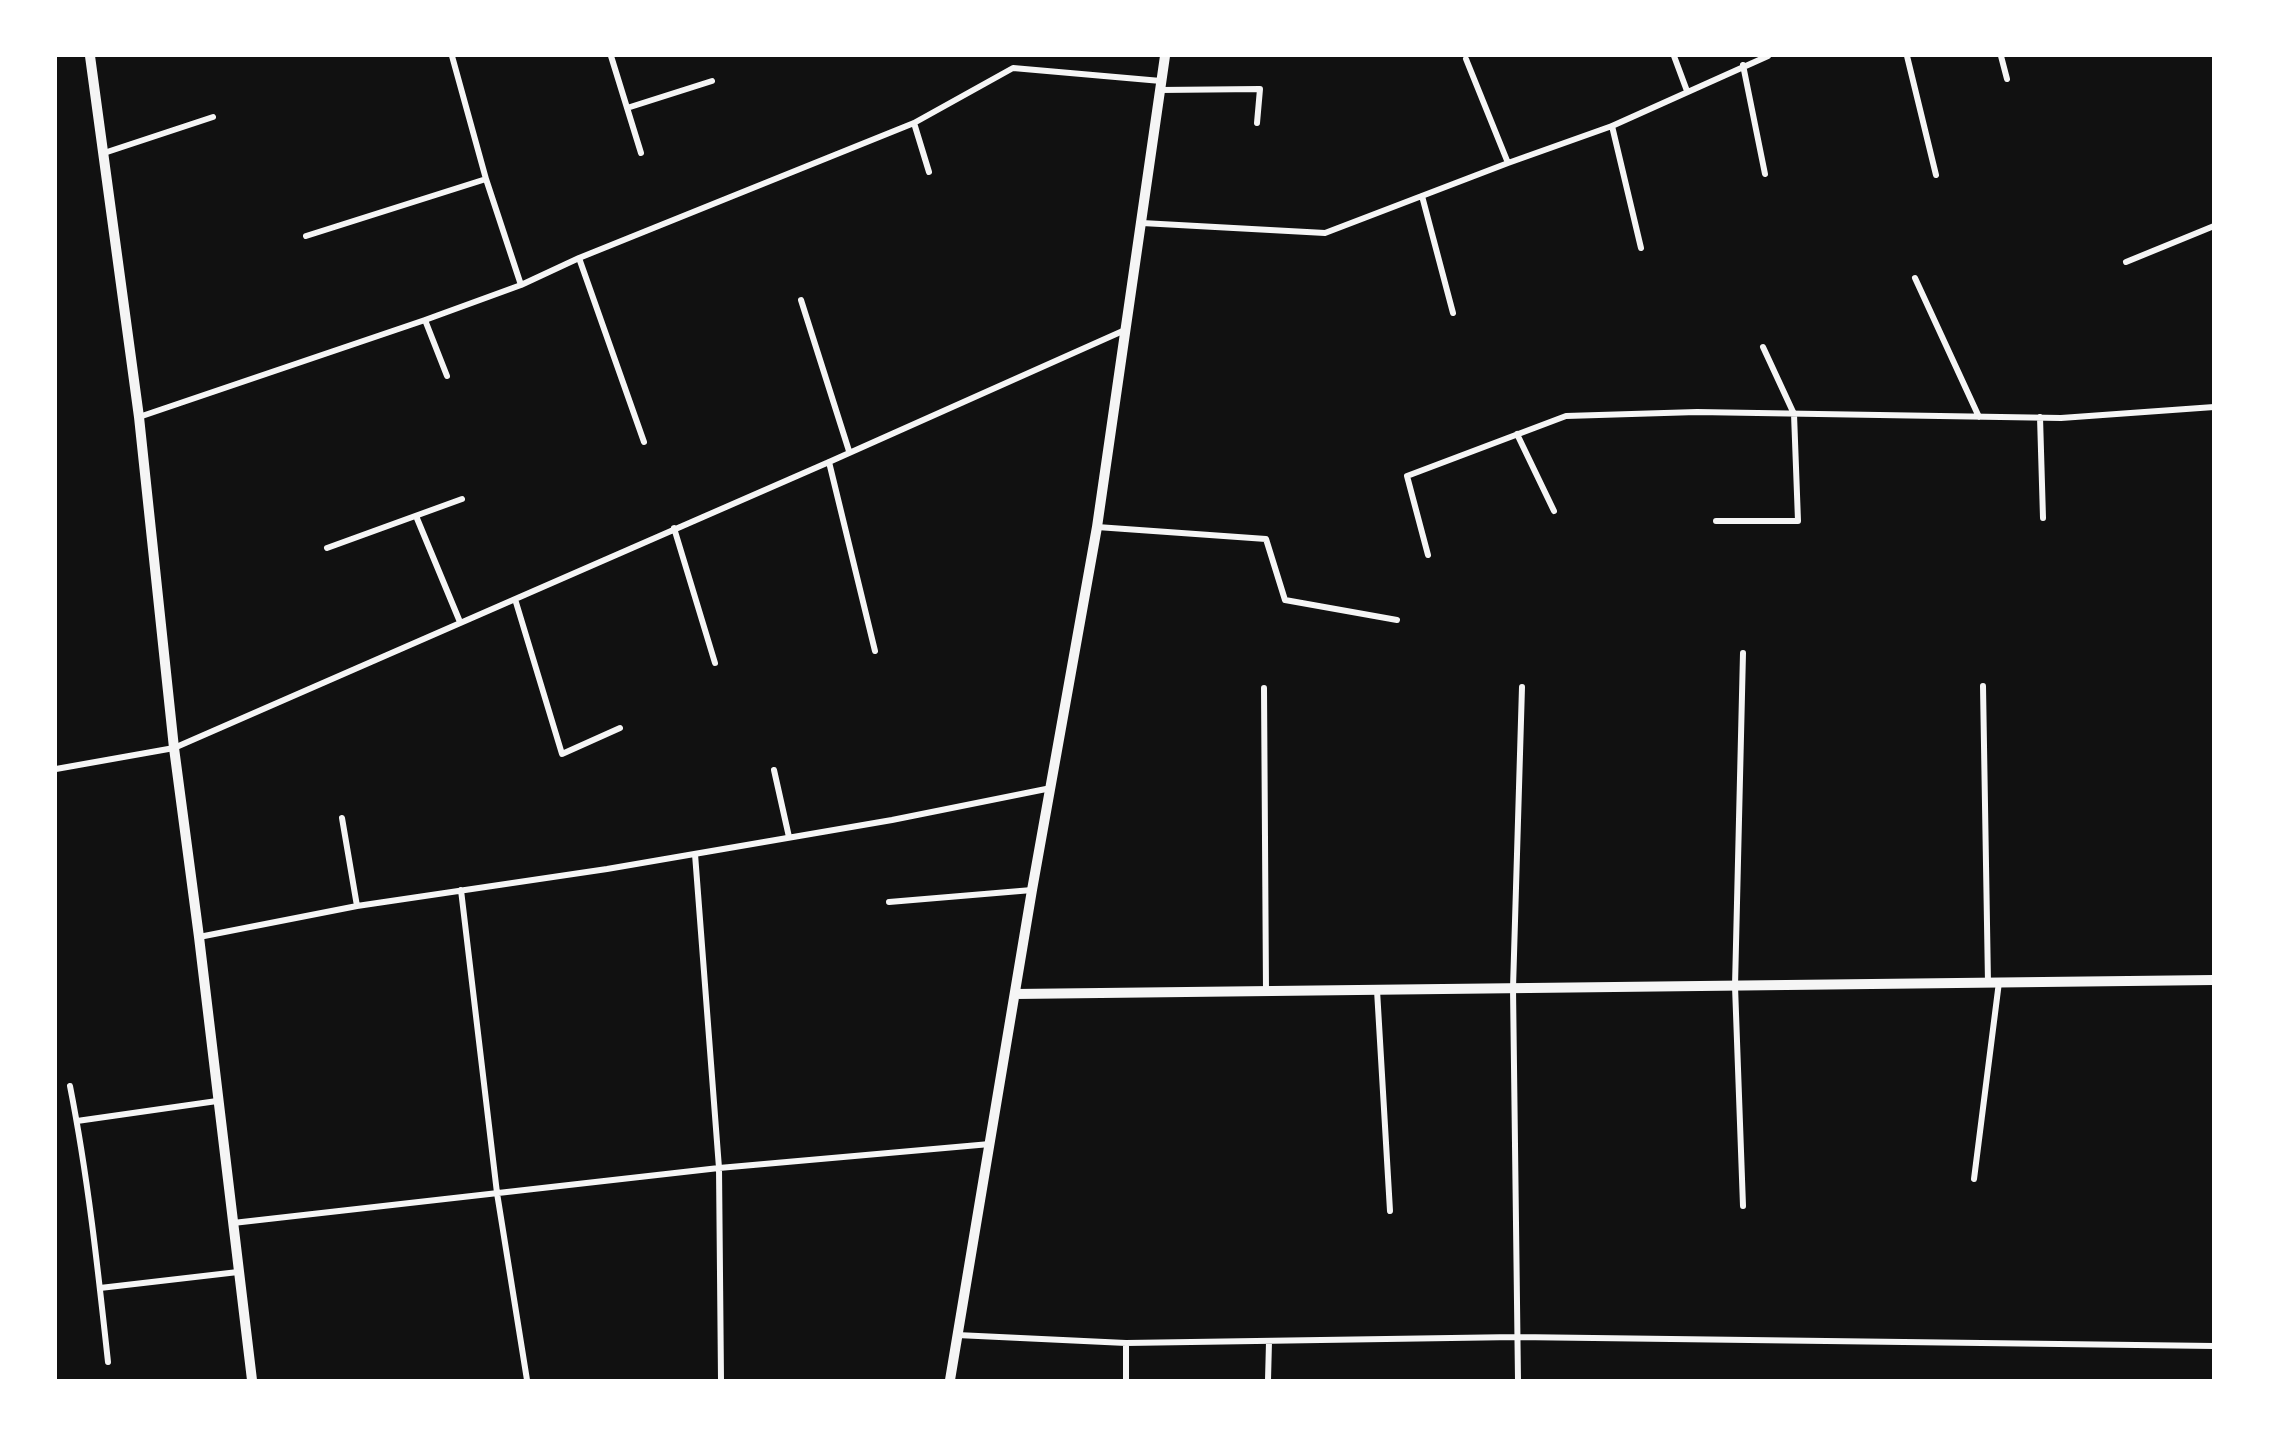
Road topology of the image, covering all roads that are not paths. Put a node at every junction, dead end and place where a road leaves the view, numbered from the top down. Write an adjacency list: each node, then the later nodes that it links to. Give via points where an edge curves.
1 (90, 56): 20 (street)
2 (452, 56): 26 (street)
3 (611, 56): 15 (street)
4 (1165, 56): 13 (street)
5 (1674, 56): 14 (street)
6 (1768, 56): 10 (street)
7 (1907, 56): 25 (street)
8 (2001, 56): 11 (street)
9 (1466, 59): 22 (street)
10 (1743, 65): 14 (street); 24 (street)
11 (2007, 79)
12 (712, 81): 15 (street)
13 (1160, 86): 17 (street, via 1013,68); 18 (street, via 1260,89); 28 (street)
14 (1687, 92): 19 (street)
15 (627, 108): 21 (street)
16 (213, 117): 20 (street)
17 (914, 123): 23 (street); 32 (street)
18 (1257, 123)
19 (1612, 126): 22 (street); 31 (street)
20 (104, 153): 44 (street)
21 (641, 153)
22 (1508, 163): 27 (street)
23 (929, 172)
24 (1765, 174)
25 (1936, 175)
26 (486, 179): 30 (street); 35 (street)
27 (1422, 196): 28 (street, via 1325,233); 37 (street)
28 (1142, 223): 39 (street)
29 (2214, 226): 33 (street)
30 (306, 236)
31 (1641, 248)
32 (579, 258): 35 (street); 48 (street)
33 (2126, 262)
34 (1915, 278): 45 (street)
35 (521, 285): 38 (street)
36 (801, 300): 49 (street)
37 (1453, 313)
38 (425, 320): 41 (street); 44 (street)
39 (1125, 330): 49 (street); 56 (street)
40 (1763, 347): 43 (street)
41 (447, 376)
42 (2214, 407): 46 (street)
43 (1794, 414): 45 (street); 47 (street, via 1566,416); 55 (street, via 1798,521)
44 (139, 417): 70 (street)
45 (1979, 417): 46 (street)
46 (2040, 417): 54 (street)
47 (1517, 434): 52 (street); 59 (street, via 1407,476)
48 (644, 442)
49 (849, 451): 50 (street)
50 (829, 462): 57 (street); 63 (street)
51 (462, 499): 53 (street)
52 (1554, 511)
53 (416, 516): 58 (street); 62 (street)
54 (2043, 518)
55 (1716, 521)
56 (1097, 527): 61 (street, via 1266,539 1285,600); 73 (street)
57 (674, 528): 60 (street); 65 (street)
58 (327, 548)
59 (1428, 555)
60 (515, 599): 62 (street); 69 (street, via 562,754)
61 (1397, 620)
62 (460, 622): 70 (street)
63 (875, 651)
64 (1743, 653): 84 (street)
65 (715, 663)
66 (1983, 686): 83 (street)
67 (1522, 687): 85 (street)
68 (1264, 688): 87 (street)
69 (620, 728)
70 (174, 748): 71 (street); 81 (street)
71 (56, 769)
72 (774, 770): 75 (street)
73 (1051, 788): 75 (street); 78 (street)
74 (342, 818): 80 (street)
75 (789, 837): 76 (street)
76 (695, 854): 77 (street); 93 (street)
77 (462, 890): 80 (street); 95 (street)
78 (1032, 890): 79 (street); 88 (street)
79 (889, 902)
80 (357, 906): 81 (street)
81 (199, 937): 90 (street)
82 (2214, 980): 83 (street)
83 (1993, 983): 84 (street); 94 (street)
84 (1735, 986): 85 (street); 96 (street)
85 (1513, 988): 86 (street); 102 (street)
86 (1377, 990): 87 (street); 97 (street)
87 (1266, 991): 88 (street)
88 (1015, 994): 92 (street)
89 (70, 1086): 91 (street)
90 (217, 1101): 91 (street); 98 (street)
91 (77, 1121): 100 (street)
92 (990, 1144): 93 (street); 101 (street)
93 (719, 1168): 95 (street); 109 (street)
94 (1974, 1179)
95 (497, 1193): 98 (street); 108 (street)
96 (1743, 1206)
97 (1390, 1211)
98 (232, 1223): 99 (street)
99 (238, 1272): 100 (street); 107 (street)
100 (100, 1288): 106 (street)
101 (957, 1335): 104 (street); 110 (street)
102 (1516, 1337): 103 (street); 105 (street); 113 (street)
103 (1269, 1342): 104 (street); 112 (street)
104 (1126, 1343): 111 (street)
105 (2214, 1346)
106 (108, 1362)
107 (252, 1380)
108 (527, 1380)
109 (721, 1380)
110 (950, 1380)
111 (1126, 1380)
112 (1268, 1380)
113 (1518, 1380)

